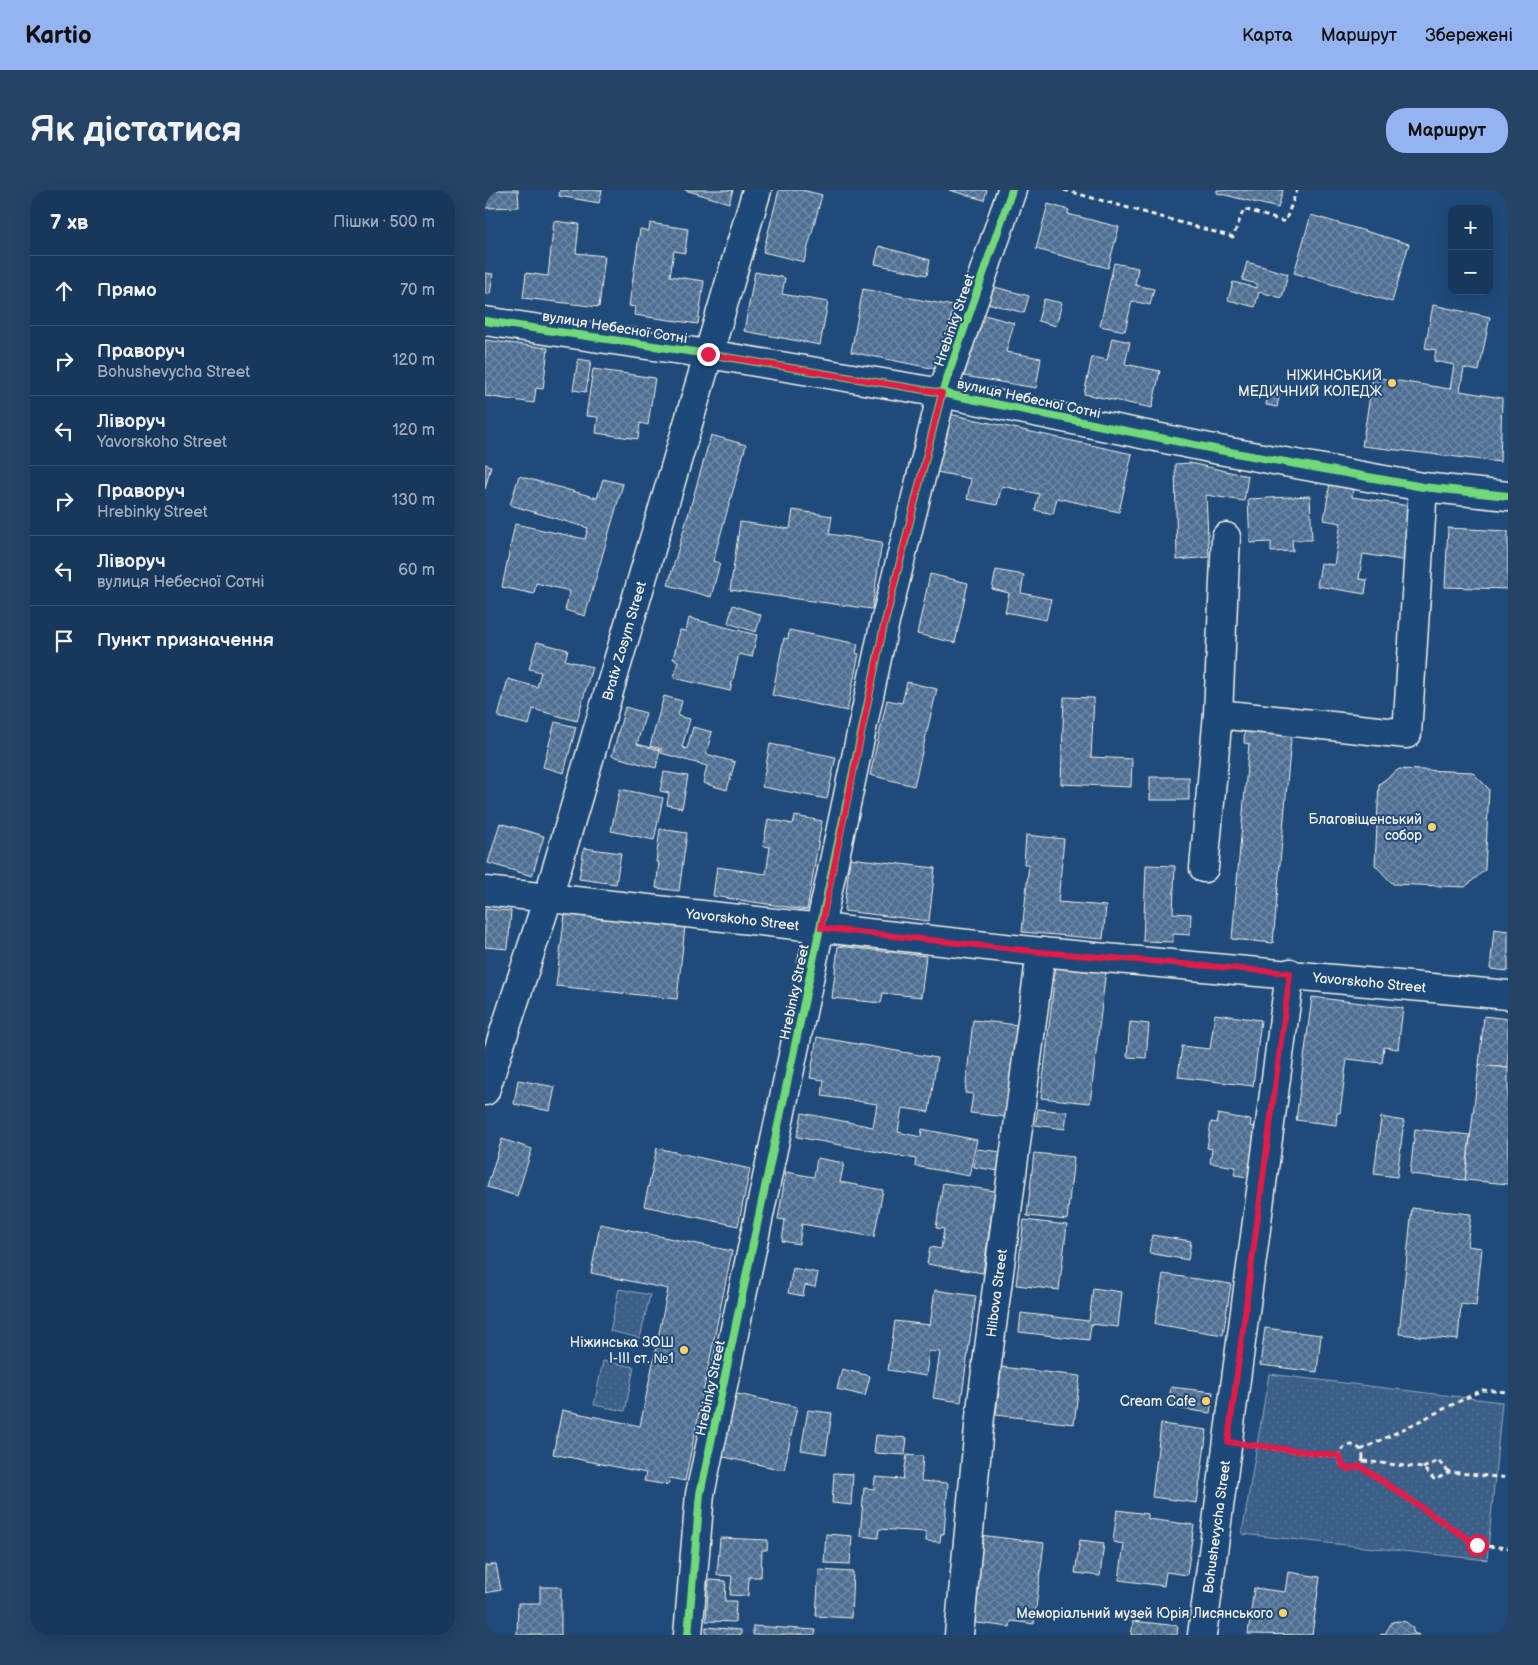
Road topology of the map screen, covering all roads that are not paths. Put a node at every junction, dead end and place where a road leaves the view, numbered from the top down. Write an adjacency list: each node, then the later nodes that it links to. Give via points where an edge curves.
1 (757, 190): 4 (street, Brativ Zosym Street)
2 (1012, 190): 5 (street, Hrebinky Street)
3 (485, 321): 4 (street, вулиця Небесної Сотні)
4 (708, 354): 5 (street, вулиця Небесної Сотні); 12 (street, Brativ Zosym Street)
5 (942, 393): 6 (street, вулиця Небесної Сотні, via 1219,450); 13 (street, Hrebinky Street, via 883,630)
6 (1423, 487): 7 (street, вулиця Небесної Сотні); 9 (street, via 1407,734)
7 (1508, 496)
8 (1226, 537): 9 (street)
9 (1218, 714): 10 (street)
10 (1204, 868)
11 (485, 891): 12 (street, Yavorskoho Street)
12 (548, 898): 13 (street, Yavorskoho Street); 17 (street, Brativ Zosym Street)
13 (821, 928): 14 (street, Yavorskoho Street); 18 (street, Hrebinky Street, via 700,1494)
14 (1041, 952): 15 (street, Yavorskoho Street); 19 (street, Hlibova Street, via 980,1417)
15 (1290, 973): 16 (street, Yavorskoho Street); 20 (street, Bohushevycha Street)
16 (1508, 995)
17 (485, 1091)
18 (688, 1635)
19 (959, 1635)
20 (1202, 1635)

